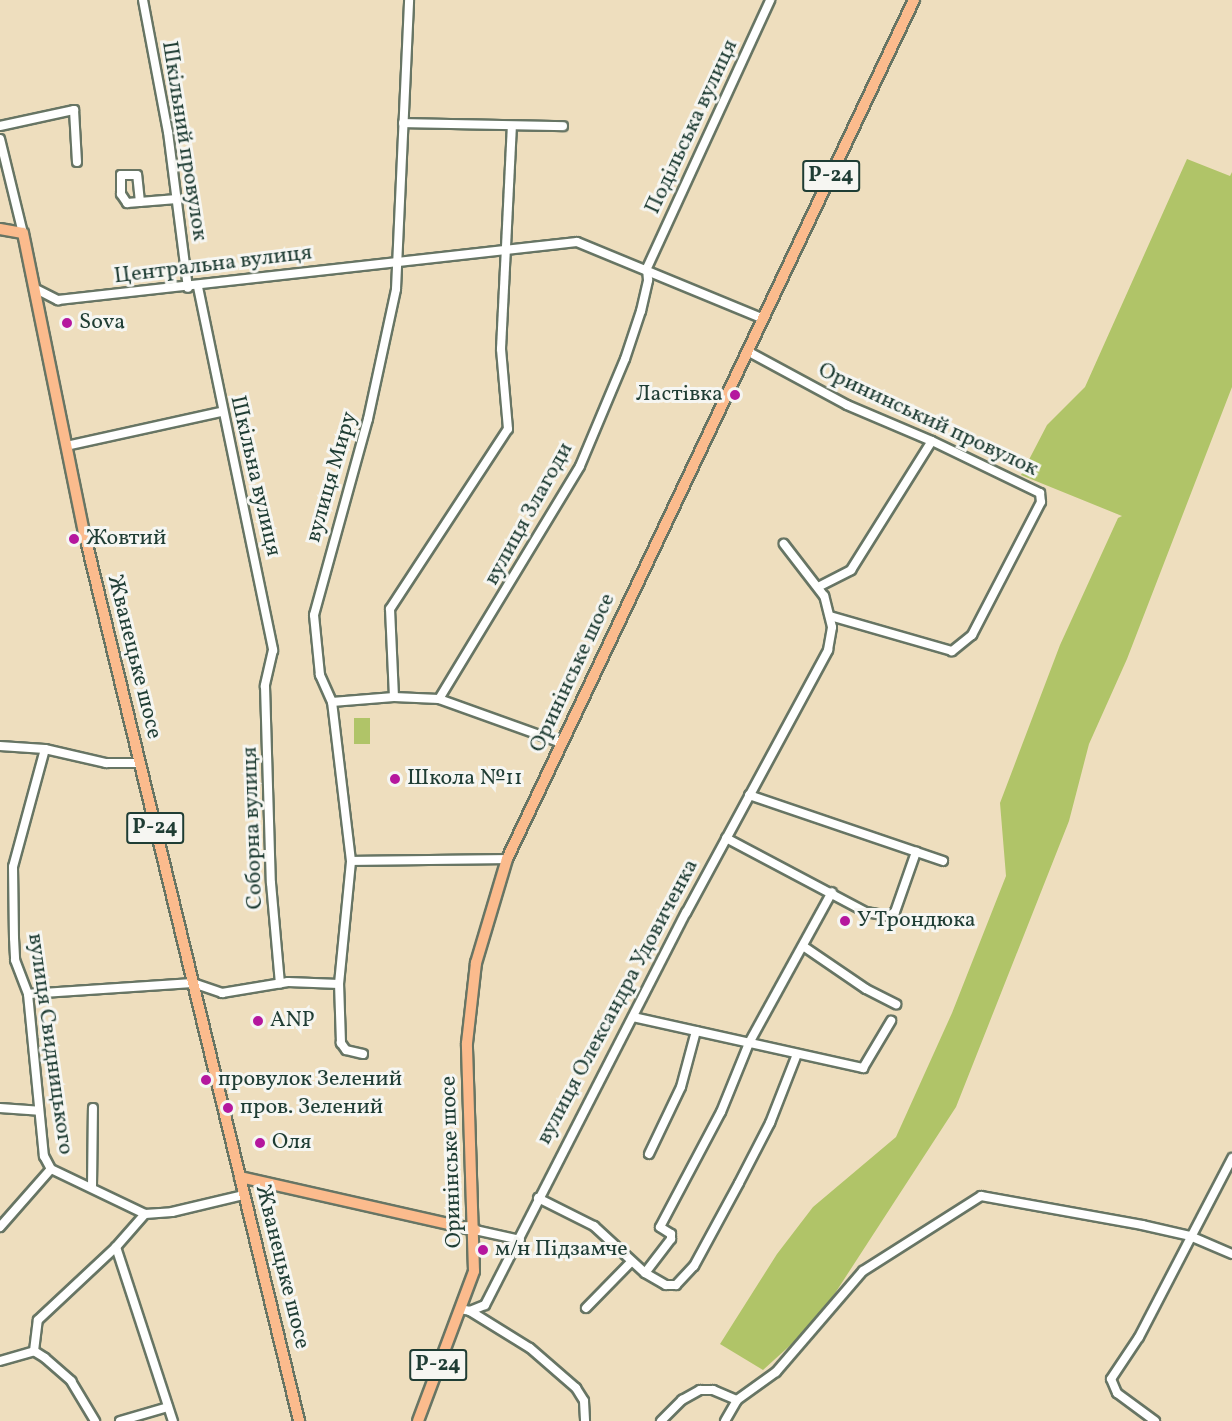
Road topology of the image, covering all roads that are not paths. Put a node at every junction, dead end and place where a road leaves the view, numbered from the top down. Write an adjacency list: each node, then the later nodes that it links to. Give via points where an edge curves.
1 (143, 0): 11 (street, Шкільний провулок)
2 (409, 0): 5 (street, вулиця Миру)
3 (770, 0): 17 (street, Подільська вулиця)
4 (914, 0): 21 (main road, Р-24)
5 (403, 123): 8 (street); 16 (street, вулиця Миру)
6 (0, 126): 10 (street, via 74,110)
7 (563, 126): 8 (street)
8 (512, 128): 15 (street)
9 (0, 139): 14 (street)
10 (78, 162)
11 (177, 199): 12 (street); 19 (street, Шкільний провулок)
12 (140, 202)
13 (0, 229): 14 (main road)
14 (23, 232): 20 (main road, Жванецьке шосе / Р-24)
15 (506, 251): 16 (street, Центральна вулиця); 17 (street, Центральна вулиця, via 577,242); 30 (street, via 501,349 508,429 390,609)
16 (397, 260): 18 (street, Центральна вулиця); 32 (street, вулиця Миру, via 394,297 368,419 315,607 320,675)
17 (647, 268): 21 (street, Центральна вулиця); 31 (street, вулиця Злагоди, via 641,310 625,359 570,486)
18 (198, 287): 19 (street, Центральна вулиця); 23 (street, Шкільна вулиця)
19 (188, 288): 20 (street, Центральна вулиця, via 58,300)
20 (36, 289): 25 (main road, Жванецьке шосе / Р-24)
21 (764, 319): 22 (main road, Р-24)
22 (749, 352): 24 (street, Орининський провулок, via 847,405); 33 (main road, Оринінське шосе / Р-24)
23 (221, 412): 25 (street); 29 (street, Шкільна вулиця, via 268,620 273,655)
24 (932, 441): 27 (street, via 851,570); 28 (street, Орининський провулок, via 1040,493 1041,502 972,635 952,651)
25 (66, 446): 36 (main road, Жванецьке шосе / Р-24)
26 (784, 544): 27 (street, вулиця Олександра Удовиченка)
27 (820, 586): 28 (street, вулиця Олександра Удовиченка)
28 (830, 616): 37 (street, вулиця Олександра Удовиченка, via 828,650)
29 (267, 671): 46 (street, Соборна вулиця, via 271,883)
30 (394, 697): 31 (street); 32 (street)
31 (439, 699): 33 (street)
32 (332, 702): 41 (street)
33 (562, 743): 40 (main road, Оринінське шосе / Р-24)
34 (0, 746): 35 (street)
35 (45, 749): 36 (street, via 106,764); 48 (street, вулиця Свидницького, via 13,867 15,960)
36 (139, 763): 45 (main road, Жванецьке шосе / Р-24)
37 (749, 795): 38 (street, вулиця Олександра Удовиченка); 39 (street)
38 (726, 838): 43 (street); 50 (street, вулиця Олександра Удовиченка)
39 (916, 852): 42 (street); 43 (street, via 891,916 866,912)
40 (507, 859): 41 (street); 68 (main road, Оринінське шосе / Р-24, via 476,963 467,1043)
41 (351, 861): 47 (street)
42 (943, 861)
43 (832, 892): 44 (street)
44 (803, 946): 49 (street, via 866,989); 53 (street)
45 (193, 983): 46 (street, via 222,993); 48 (street); 62 (main road, Жванецьке шосе / Р-24)
46 (280, 984): 47 (street)
47 (339, 984): 54 (street, via 342,1046)
48 (28, 994): 58 (street, вулиця Свидницького)
49 (897, 1004)
50 (633, 1017): 52 (street); 65 (street, вулиця Олександра Удовиченка)
51 (891, 1021): 55 (street, via 863,1068)
52 (696, 1031): 53 (street); 59 (street, via 681,1087)
53 (750, 1043): 55 (street); 74 (street, via 721,1113 660,1227 671,1234 671,1239)
54 (363, 1054)
55 (797, 1054): 74 (street, via 770,1123 686,1277 670,1286)
56 (0, 1108): 58 (street)
57 (93, 1108): 63 (street)
58 (39, 1111): 61 (street, вулиця Свидницького, via 44,1156)
59 (649, 1154)
60 (1232, 1158): 69 (street)
61 (51, 1169): 63 (street); 67 (street)
62 (240, 1177): 64 (main road, Жванецьке шосе / Р-24); 68 (main road)
63 (92, 1186): 66 (street)
64 (244, 1195): 66 (street, via 172,1212); 84 (main road, Жванецьке шосе / Р-24)
65 (538, 1198): 70 (street, вулиця Олександра Удовиченка); 73 (street, via 594,1227)
66 (144, 1214): 71 (street)
67 (0, 1227)
68 (475, 1230): 70 (street); 76 (main road, Оринінське шосе / Р-24, via 474,1271)
69 (1190, 1236): 72 (street); 79 (street, via 981,1196 863,1271 776,1372); 89 (street, via 1138,1338 1111,1378 1117,1393)
70 (520, 1240): 76 (street, вулиця Олександра Удовиченка, via 485,1305)
71 (116, 1247): 77 (street, via 38,1320); 80 (street)
72 (1232, 1254)
73 (631, 1262): 74 (street); 75 (street)
74 (645, 1273)
75 (586, 1308)
76 (465, 1310): 85 (main road, вулиця Олександра Удовиченка / Р-24); 86 (street, via 530,1348 581,1393)
77 (34, 1351): 78 (street); 81 (street, via 71,1381)
78 (0, 1361)
79 (737, 1400): 87 (street, via 719,1391 700,1390 682,1400); 88 (street)
80 (168, 1407): 82 (street); 83 (street)
81 (95, 1421)
82 (120, 1421)
83 (173, 1421)
84 (299, 1421)
85 (418, 1421)
86 (585, 1421)
87 (661, 1421)
88 (725, 1421)
89 (1155, 1421)

